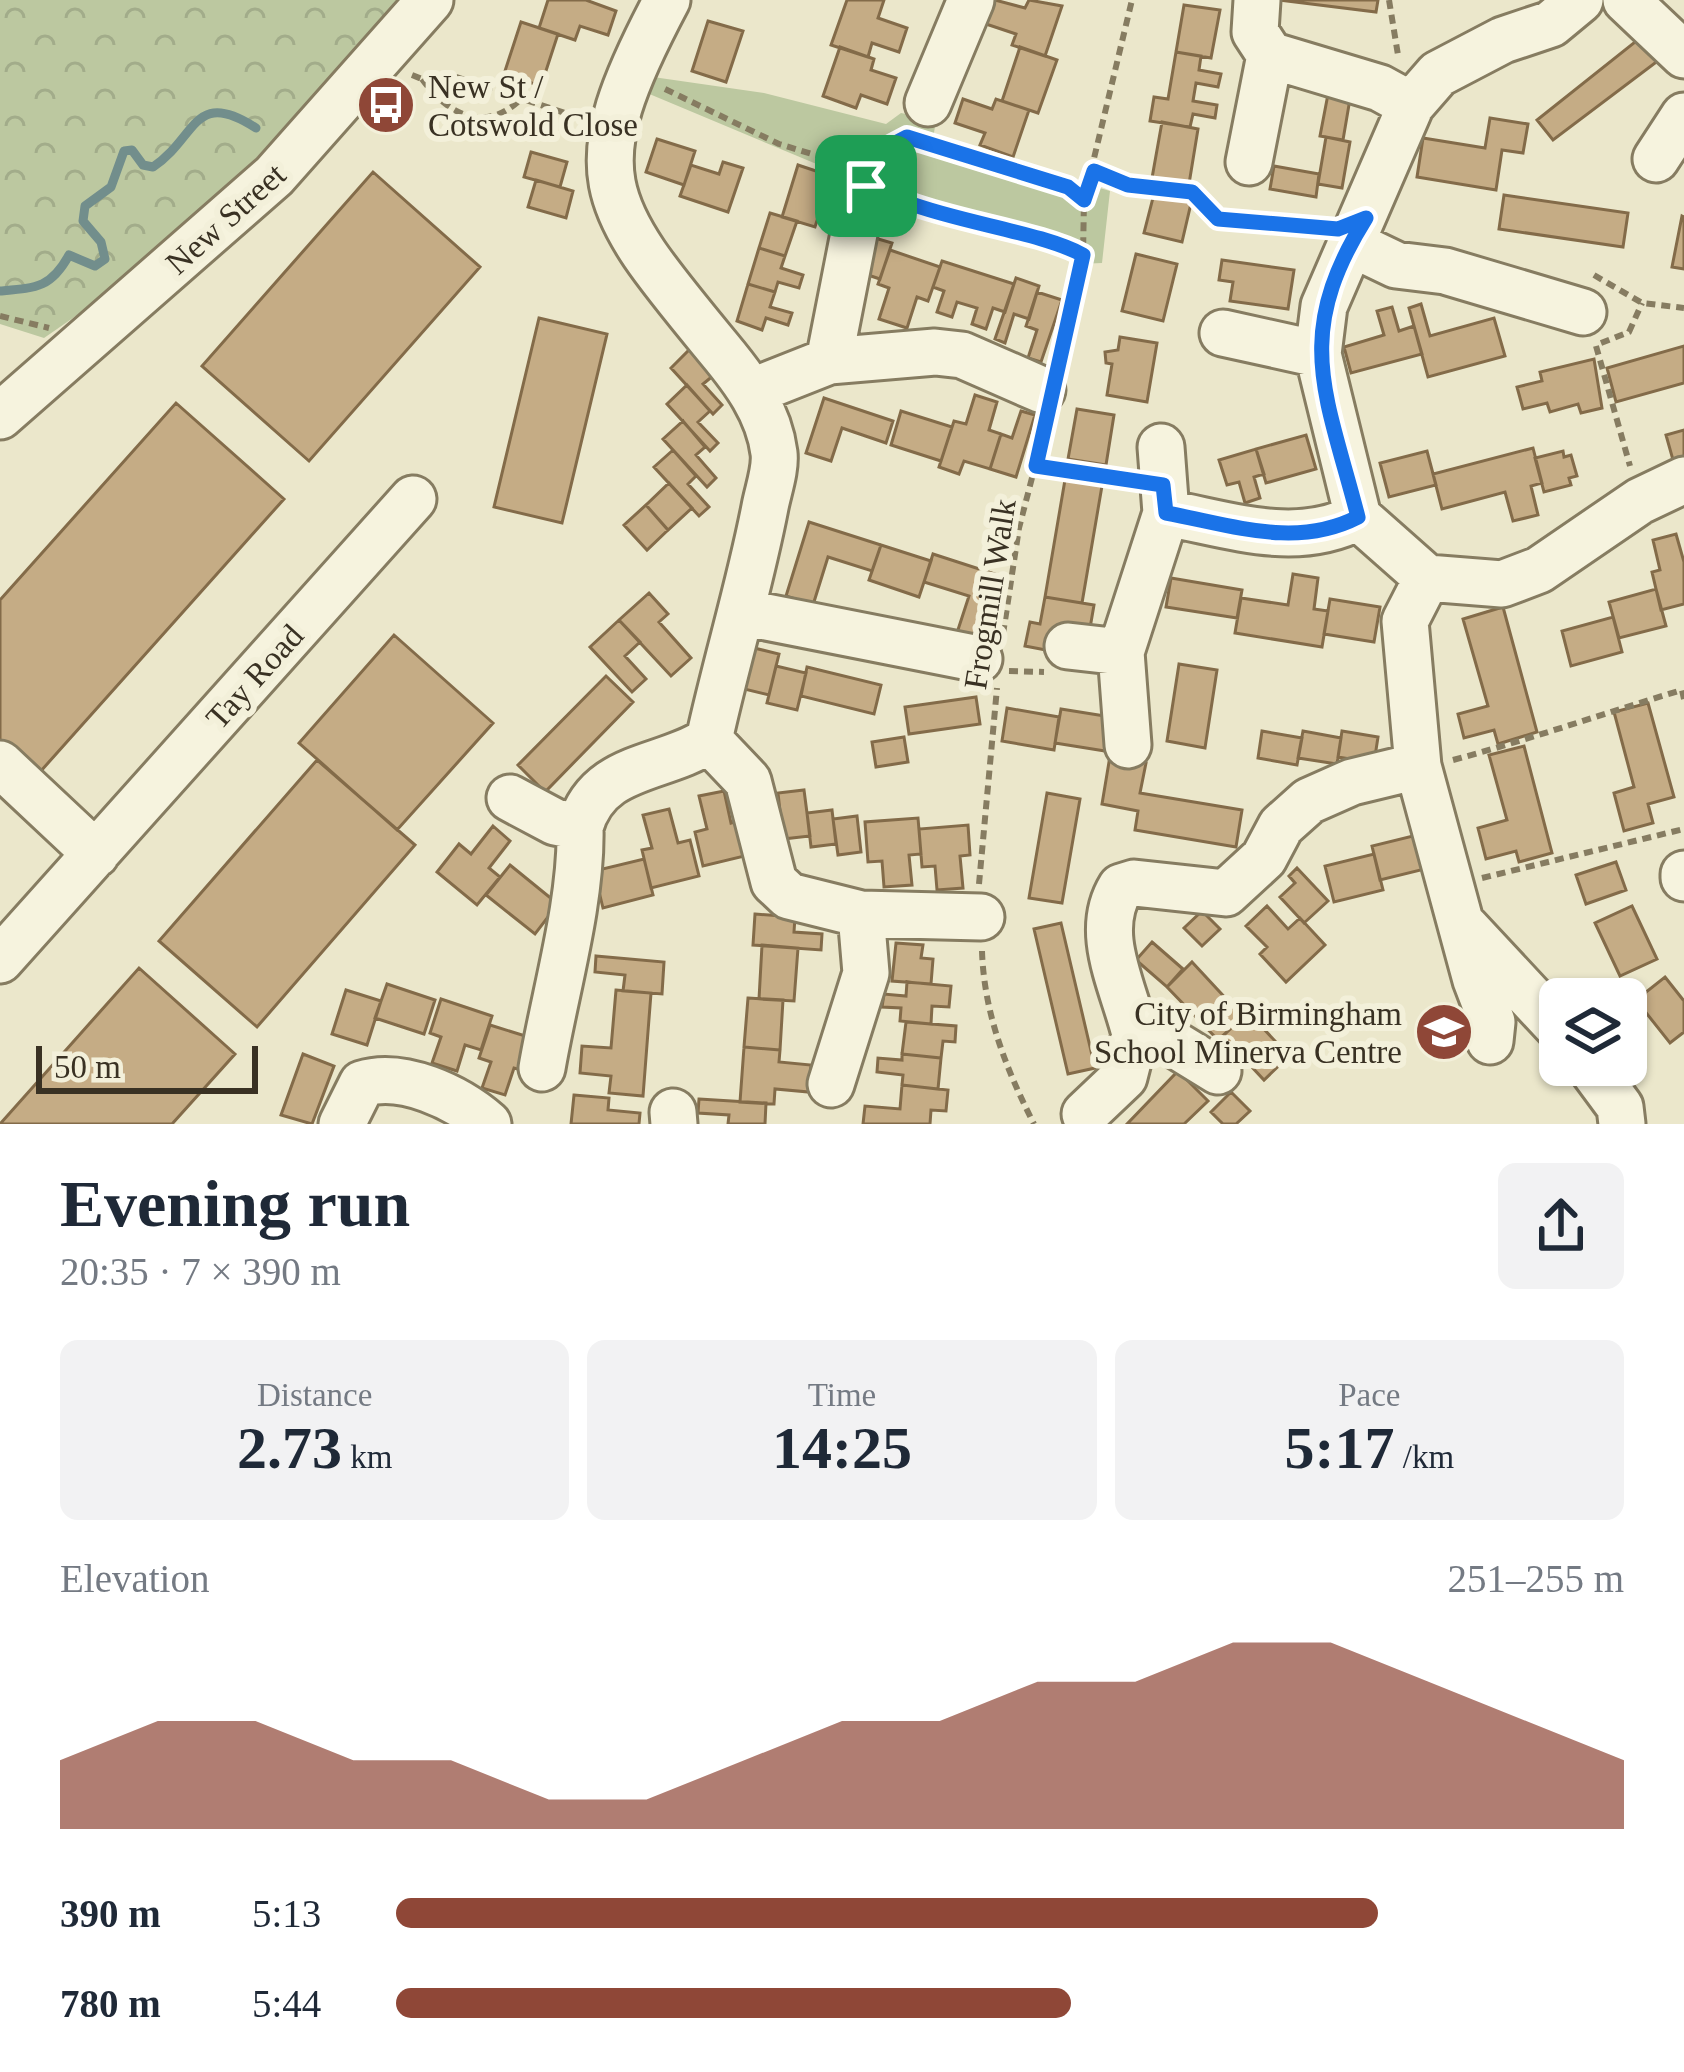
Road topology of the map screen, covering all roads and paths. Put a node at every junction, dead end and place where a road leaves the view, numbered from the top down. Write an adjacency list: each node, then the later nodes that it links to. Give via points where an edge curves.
1 (430, 0): 10 (street, New Street)
2 (667, 0): 11 (street)
3 (971, 0): 13 (street)
4 (1132, 0): 20 (path, Frogmill Walk)
5 (1257, 0): 8 (street, via 1255,32)
6 (1580, 0): 14 (street, via 1551,24 1438,74)
7 (1626, 0): 9 (street)
8 (1270, 55): 14 (street); 18 (street)
9 (1684, 55)
10 (402, 70): 12 (path, via 450,75); 12 (path, via 443,108 475,118 505,115); 31 (street, New Street)
11 (629, 72): 16 (street); 19 (path, via 779,144)
12 (521, 99): 16 (path)
13 (928, 103)
14 (1411, 105): 23 (street)
15 (1684, 116): 17 (street)
16 (613, 129): 29 (street, via 611,188 626,232)
17 (1656, 158)
18 (1250, 162)
19 (852, 166): 21 (path); 22 (path, via 907,137 1068,187)
20 (1094, 171): 22 (path, Frogmill Walk); 23 (path, via 1128,185 1192,192 1218,219)
21 (868, 194): 24 (path, via 1053,239); 28 (street)
22 (1084, 200): 24 (path, Frogmill Walk)
23 (1358, 231): 25 (street, via 1396,265 1445,271); 27 (street, via 1324,306)
24 (1083, 255): 30 (path, Frogmill Walk)
25 (1589, 327): 36 (path)
26 (1223, 333): 27 (street)
27 (1318, 354): 37 (street)
28 (829, 361): 29 (street); 30 (street, via 962,355)
29 (754, 391): 39 (street, via 775,454)
30 (1049, 396): 32 (path, Frogmill Walk)
31 (0, 416)
32 (1036, 466): 34 (path); 42 (path, Frogmill Walk)
33 (1684, 480): 36 (street)
34 (1164, 482): 37 (street, via 1290,536 1328,533); 41 (street)
35 (413, 499): 51 (street, Tay Road)
36 (1640, 501): 38 (street, via 1539,570 1502,584)
37 (1358, 517): 38 (street)
38 (1427, 578): 47 (street, via 1405,621)
39 (741, 612): 42 (street); 44 (street)
40 (1068, 646): 41 (street)
41 (1121, 652): 45 (street)
42 (993, 656): 54 (path, Frogmill Walk)
43 (1684, 699): 47 (path, via 1682,690 1573,728)
44 (710, 740): 49 (street, via 602,785); 53 (street, via 748,781 774,882 789,896)
45 (1128, 745)
46 (0, 764): 51 (street)
47 (1418, 766): 52 (street); 57 (street, via 1309,801 1226,893 1121,887 1105,932)
48 (510, 798): 49 (street)
49 (580, 827): 59 (street, via 581,875)
50 (1684, 829): 52 (path)
51 (96, 854): 55 (street, Tay Road)
52 (1454, 904): 56 (street); 58 (street, via 1492,1022)
53 (862, 914): 54 (street); 61 (street, via 866,973)
54 (981, 917): 66 (path, Frogmill Walk, via 984,993)
55 (0, 960)
56 (1539, 1004)
57 (1135, 1034): 60 (street, via 1161,1036); 63 (street, via 1124,1077)
58 (1490, 1041)
59 (542, 1068)
60 (1218, 1071)
61 (831, 1084)
62 (1604, 1086): 67 (street)
63 (1085, 1114)
64 (341, 1124): 65 (street, via 362,1084 386,1076)
65 (488, 1124)
66 (1034, 1124)
67 (1622, 1124)

